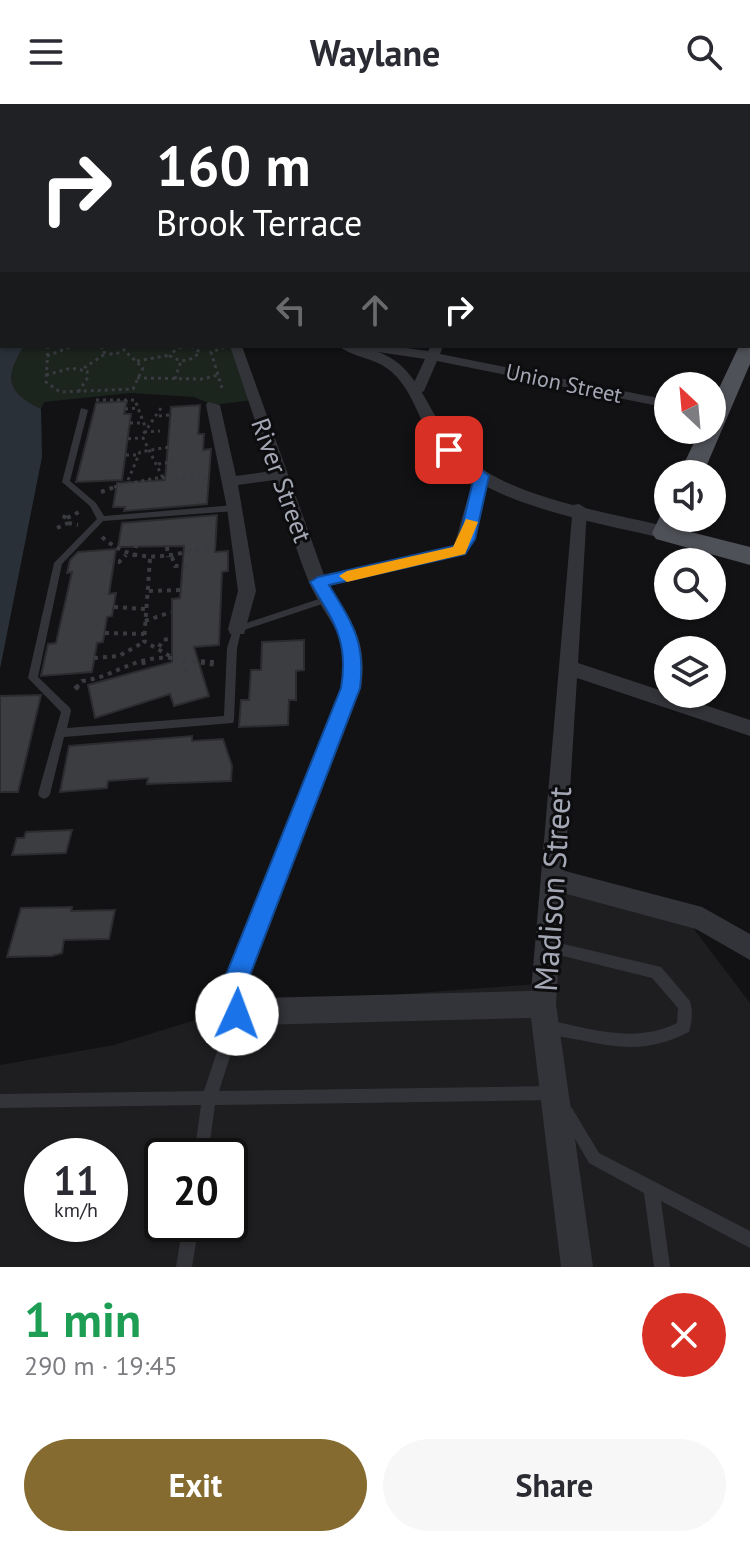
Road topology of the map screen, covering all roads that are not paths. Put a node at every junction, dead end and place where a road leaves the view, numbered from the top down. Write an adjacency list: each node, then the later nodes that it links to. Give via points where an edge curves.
1 (237, 348): 11 (street, River Street)
2 (353, 348): 6 (street, via 390,361)
3 (393, 348): 5 (street, Union Street)
4 (746, 348): 7 (main road)
5 (435, 351): 6 (street); 8 (street, Union Street)
6 (417, 391): 12 (street, via 449,450)
7 (726, 392)
8 (654, 401)
9 (213, 405): 13 (street)
10 (84, 410): 16 (lane, via 66,482)
11 (280, 475): 13 (street); 20 (street, River Street)
12 (482, 476): 15 (street); 20 (street, via 460,550)
13 (229, 482): 14 (street)
14 (235, 508): 16 (lane); 21 (street, via 247,591)
15 (579, 509): 17 (street); 22 (street, Madison Street)
16 (101, 519): 24 (lane, via 58,563 33,678 66,711)
17 (654, 522)
18 (687, 532): 19 (main road)
19 (750, 556)
20 (323, 591): 21 (lane); 29 (street, River Street, via 349,632 355,662 351,688 238,975)
21 (237, 629): 24 (lane, via 229,720)
22 (568, 667): 23 (street); 26 (street, Madison Street)
23 (750, 728)
24 (59, 733): 25 (lane)
25 (44, 794)
26 (552, 879): 27 (street, Madison Street); 28 (street, via 702,919)
27 (547, 946): 30 (street, Madison Street); 30 (lane, via 656,972 685,1006 684,1027 668,1038 636,1043)
28 (750, 948)
29 (248, 1005): 30 (street); 32 (lane)
30 (544, 1015): 31 (street, Madison Street)
31 (554, 1093): 32 (lane); 35 (lane, via 594,1158); 39 (street, Madison Street)
32 (209, 1098): 33 (lane); 34 (lane)
33 (0, 1101)
34 (203, 1138)
35 (651, 1188): 36 (lane); 40 (lane)
36 (750, 1240)
37 (188, 1242): 38 (lane)
38 (184, 1267)
39 (577, 1267)
40 (662, 1267)

